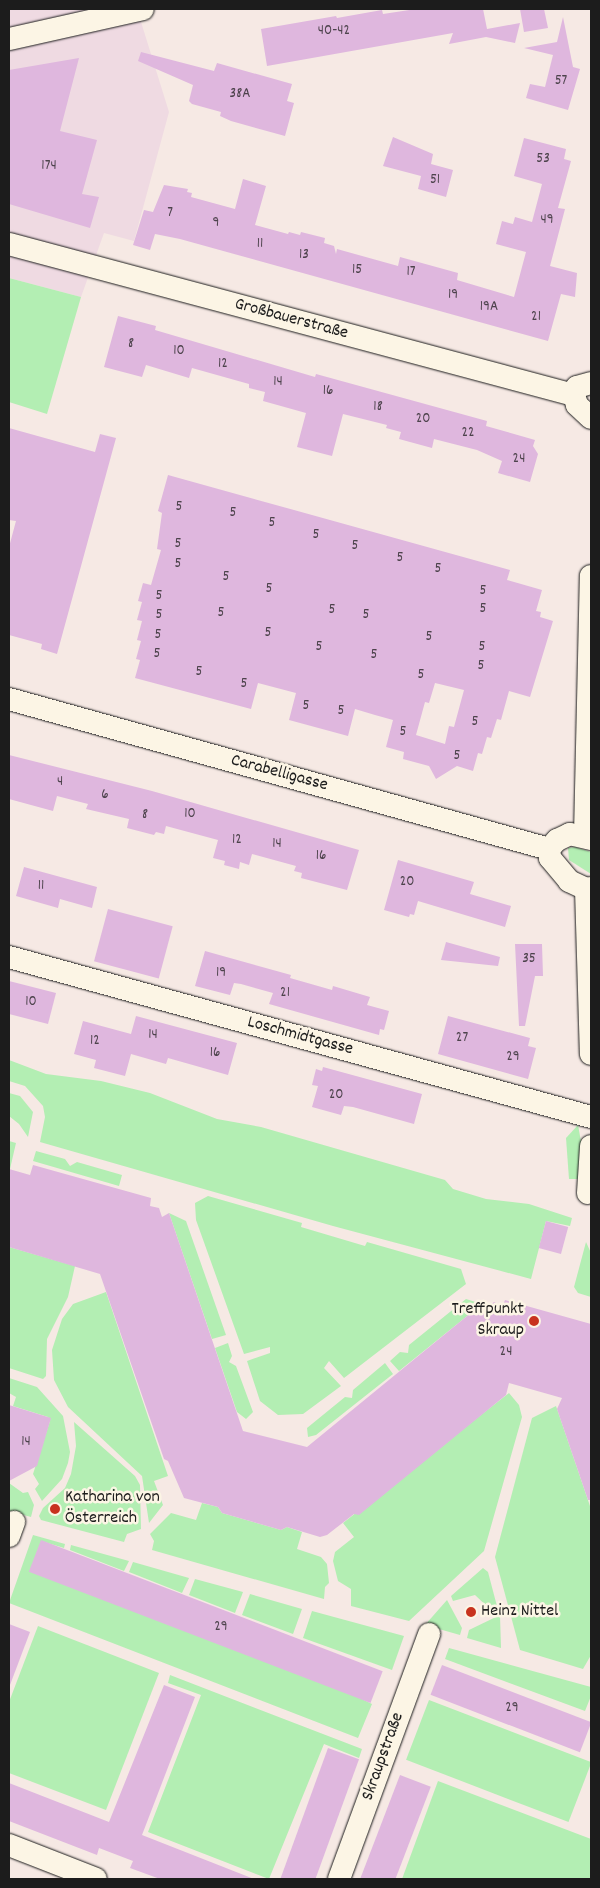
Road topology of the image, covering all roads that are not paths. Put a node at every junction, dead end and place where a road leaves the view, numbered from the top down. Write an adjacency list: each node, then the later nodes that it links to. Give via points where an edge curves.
1 (144, 9): 2 (street)
2 (9, 39)
3 (9, 244): 4 (street, Großbauerstraße)
4 (583, 389): 5 (street, via 577,405)
5 (591, 418)
6 (591, 576): 8 (street)
7 (9, 699): 9 (street, Carabelligasse)
8 (588, 837): 9 (street, via 570,834 556,840)
9 (550, 849): 10 (street, via 557,868 569,881)
10 (589, 889): 12 (street)
11 (9, 957): 13 (street, Loschmidtgasse)
12 (591, 1054)
13 (591, 1117)
14 (591, 1146): 15 (street)
15 (588, 1193)
16 (429, 1634): 19 (street, Skraupstraße)
17 (9, 1845): 18 (street)
18 (96, 1879)
19 (339, 1879)

